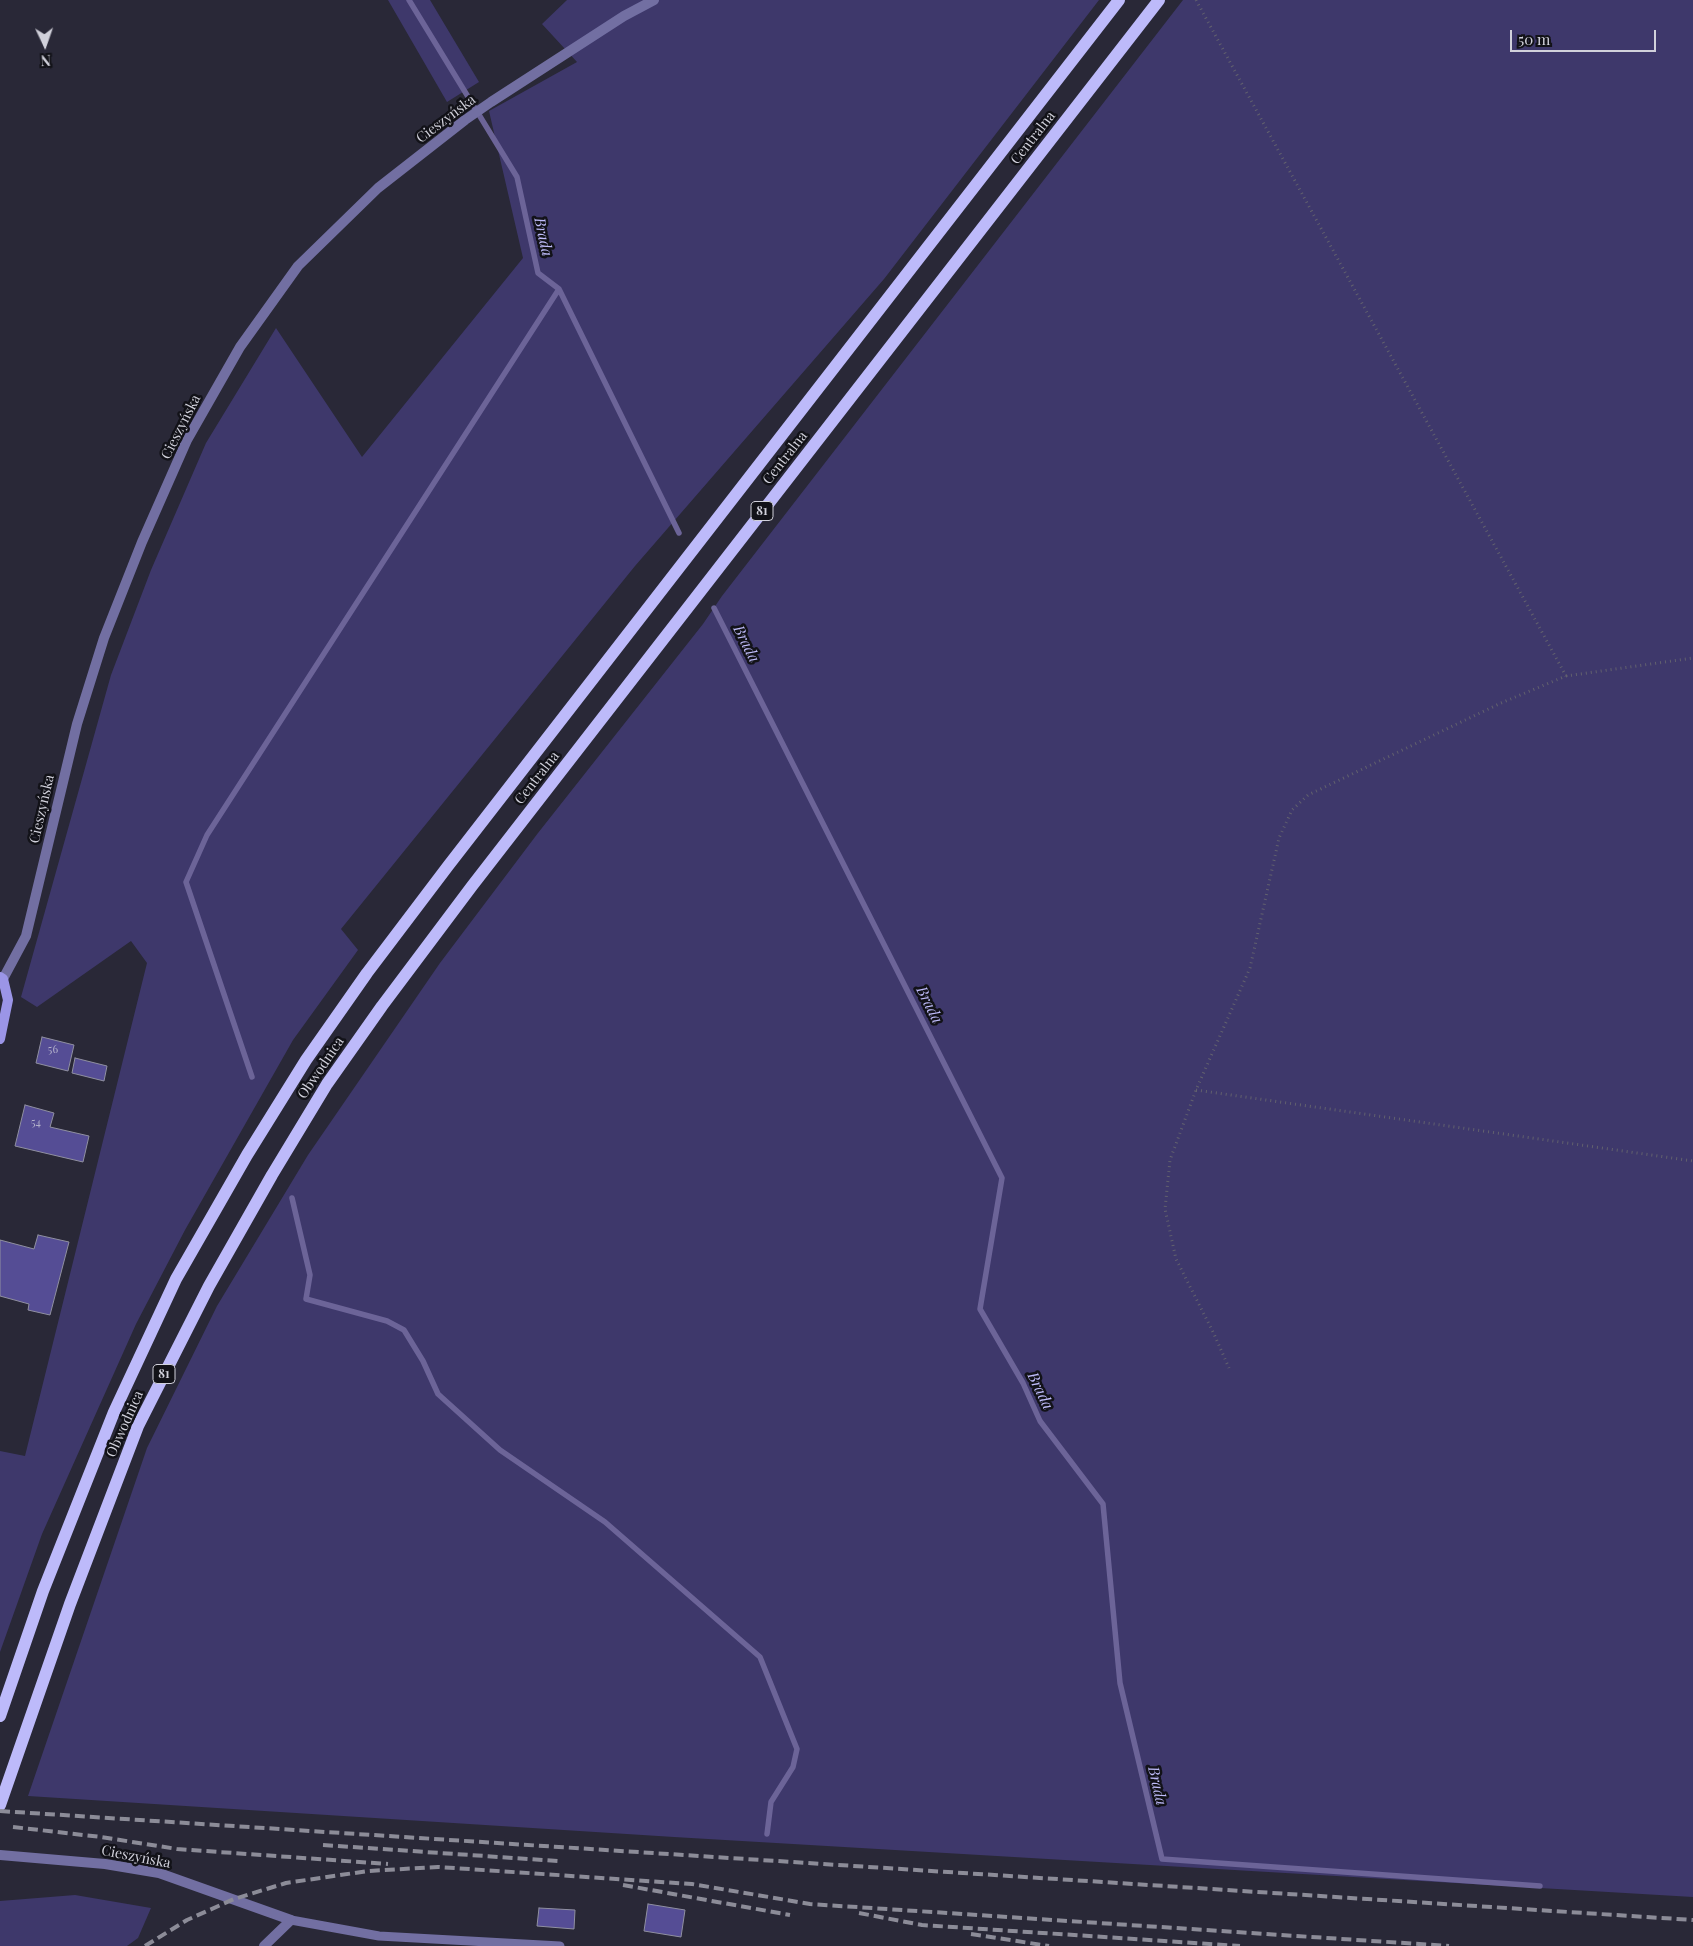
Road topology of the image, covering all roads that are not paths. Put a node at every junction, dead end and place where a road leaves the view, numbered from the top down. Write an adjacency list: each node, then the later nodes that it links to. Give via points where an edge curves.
1 (654, 0): 5 (street, Cieszyńska, via 491,102 378,188 298,266 240,347 187,440 104,638 77,724 26,936)
2 (1119, 0): 4 (main road, Centralna / 81)
3 (1159, 0): 6 (main road, Centralna / 81)
4 (367, 973): 8 (main road, Obwodnica / 81, via 306,1060 176,1279 114,1412 43,1591)
5 (1, 978): 7 (street, Cieszyńska, via 8,1000)
6 (382, 1006): 9 (main road, Obwodnica / 81, via 327,1084 272,1175 209,1286 138,1426 70,1604)
7 (0, 1039)
8 (0, 1716)
9 (0, 1806)
10 (0, 1855): 11 (street, Cieszyńska, via 105,1864 159,1873)
11 (290, 1920): 12 (street); 13 (lane, Cieszyńska, via 378,1936)
12 (264, 1946)
13 (560, 1946)

